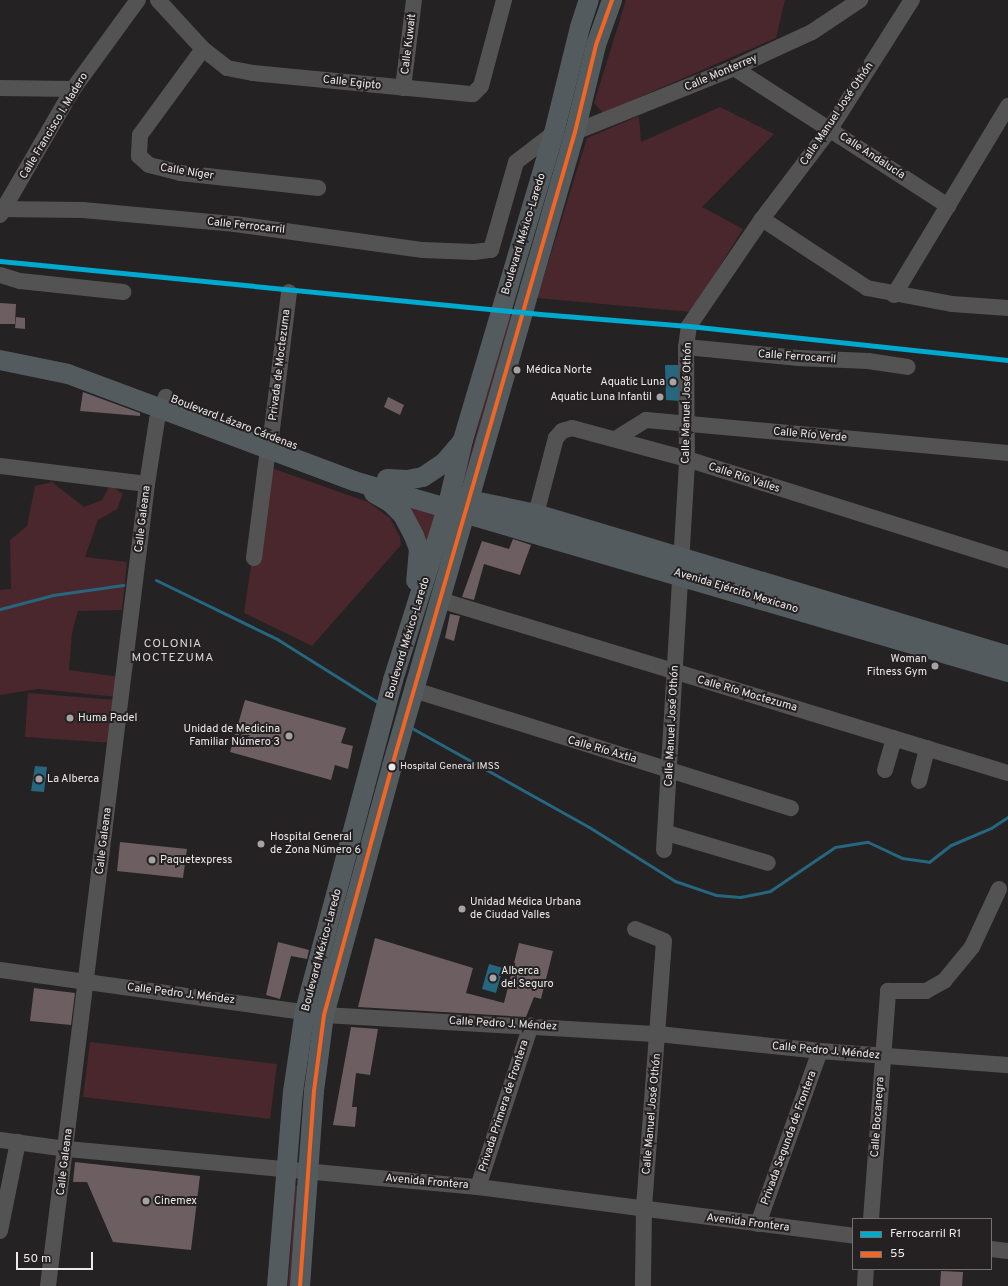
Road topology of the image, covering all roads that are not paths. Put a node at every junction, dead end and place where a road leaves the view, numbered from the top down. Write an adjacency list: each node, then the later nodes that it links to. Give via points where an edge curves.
1 (138, 0): 13 (street, Calle Francisco I. Madero)
2 (158, 0): 9 (street, Calle Egipto)
3 (414, 0): 12 (street, Calle Kuwait)
4 (504, 0): 12 (street, Calle Egipto, via 481,86 473,94)
5 (589, 0): 17 (main road, Boulevard México-Laredo)
6 (612, 0): 16 (main road, Boulevard México-Laredo, via 596,45)
7 (860, 0): 10 (street, Calle Monterrey, via 812,32)
8 (912, 0): 15 (street, Calle Manuel José Othón)
9 (203, 49): 12 (street, Calle Egipto, via 227,68 253,74); 18 (street, Calle Níger, via 140,135 139,156 149,166 180,173)
10 (734, 68): 15 (street, Calle Andalucía); 16 (street, Calle Monterrey)
11 (0, 88): 13 (street)
12 (404, 88)
13 (73, 89): 20 (street, Calle Francisco I. Madero)
14 (1008, 106): 19 (street)
15 (830, 129): 19 (street, Calle Andalucía); 21 (street, Calle Manuel José Othón)
16 (575, 132): 42 (main road, Boulevard México-Laredo)
17 (554, 133): 20 (street, Calle Ferrocarril, via 516,162 490,250 423,250 228,224 84,210); 34 (main road, Boulevard México-Laredo)
18 (318, 188)
19 (948, 206): 25 (street)
20 (1, 211)
21 (762, 219): 25 (street, via 867,288); 28 (street, Calle Manuel José Othón, via 689,326)
22 (0, 275): 23 (street, via 20,281)
23 (123, 292)
24 (290, 292): 35 (street, Privada de Moctezuma)
25 (894, 295): 26 (street)
26 (1008, 308)
27 (0, 347): 31 (main road, Boulevard Lázaro Cárdenas, via 73,362)
28 (686, 347): 30 (street, Calle Ferrocarril, via 798,358 868,361); 32 (street, Calle Manuel José Othón)
29 (0, 360): 31 (main road, Boulevard Lázaro Cárdenas, via 68,374)
30 (908, 367)
31 (163, 403): 35 (main road, Boulevard Lázaro Cárdenas); 41 (street, Calle Galeana)
32 (687, 424): 33 (street, Calle Río Verde, via 646,420); 36 (street, Calle Río Verde); 37 (street, Calle Manuel José Othón)
33 (617, 438): 37 (street, Calle Río Valles); 43 (street, Calle Río Valles, via 572,428 562,431 556,438)
34 (463, 440): 39 (main road, via 445,462 423,477 407,480); 42 (main road, Boulevard México-Laredo)
35 (269, 443): 39 (main road, Boulevard Lázaro Cárdenas); 40 (main road, Boulevard Lázaro Cárdenas); 44 (street, Privada de Moctezuma)
36 (1008, 453)
37 (687, 459): 45 (street, Calle Río Valles); 46 (street, Calle Manuel José Othón)
38 (0, 466): 41 (street)
39 (387, 479): 42 (main road, Boulevard Lázaro Cárdenas)
40 (354, 481): 42 (main road, Boulevard Lázaro Cárdenas); 49 (main road, via 391,503 403,515 419,549)
41 (147, 484): 67 (street, Calle Galeana)
42 (458, 504): 43 (main road, Avenida Ejército Mexicano); 46 (main road, Avenida Ejército Mexicano); 47 (main road, Boulevard México-Laredo); 49 (main road, Boulevard México-Laredo)
43 (536, 514): 46 (main road, Avenida Ejército Mexicano)
44 (254, 558)
45 (1008, 560)
46 (680, 566): 48 (main road, Avenida Ejército Mexicano); 52 (street, Calle Manuel José Othón)
47 (440, 600): 52 (street, Calle Río Moctezuma); 53 (main road, Boulevard México-Laredo)
48 (845, 616): 50 (main road, Avenida Ejército Mexicano); 51 (main road, Avenida Ejército Mexicano)
49 (409, 634): 68 (main road, Boulevard México-Laredo, via 393,680)
50 (1008, 656)
51 (1008, 672)
52 (675, 673): 54 (street, Calle Río Moctezuma); 56 (street, Calle Manuel José Othón)
53 (413, 693): 56 (street, Calle Río Axtla); 68 (main road, Boulevard México-Laredo)
54 (894, 738): 55 (street, Calle Río Moctezuma); 57 (street)
55 (927, 748): 58 (street, Calle Río Moctezuma); 59 (street)
56 (670, 770): 60 (street, Calle Río Axtla); 61 (street, Calle Manuel José Othón)
57 (885, 770)
58 (1008, 773)
59 (918, 781)
60 (791, 808)
61 (667, 833): 62 (street, Calle Manuel José Othón); 63 (street)
62 (664, 850)
63 (768, 862)
64 (999, 889): 72 (street, Calle Bocanegra, via 972,947 944,981 926,991 888,991)
65 (636, 929): 70 (street, Calle Manuel José Othón, via 664,941)
66 (0, 970): 67 (street, Calle Pedro J. Méndez)
67 (86, 982): 68 (street, Calle Pedro J. Méndez); 76 (street, Calle Galeana)
68 (314, 1013): 69 (street, Calle Pedro J. Méndez); 77 (main road, Boulevard México-Laredo); 78 (main road, Boulevard México-Laredo, via 294,1092)
69 (531, 1025): 70 (street, Calle Pedro J. Méndez); 79 (street, Privada Primera de Frontera)
70 (658, 1034): 71 (street, Calle Pedro J. Méndez); 80 (street, Calle Manuel José Othón)
71 (820, 1051): 72 (street, Calle Pedro J. Méndez); 82 (street, Privada Segunda de Frontera)
72 (882, 1056): 73 (street, Calle Pedro J. Méndez); 81 (street, Calle Bocanegra)
73 (1008, 1065)
74 (0, 1140): 75 (street, Avenida Frontera)
75 (18, 1142): 76 (street, Avenida Frontera); 83 (street)
76 (67, 1149): 78 (street, Avenida Frontera); 88 (street, Calle Galeana)
77 (308, 1170): 78 (street, Avenida Frontera); 79 (street, Avenida Frontera); 90 (main road, Boulevard México-Laredo)
78 (288, 1171): 89 (main road, Boulevard México-Laredo)
79 (478, 1186): 80 (street, Avenida Frontera)
80 (644, 1210): 82 (street, Avenida Frontera); 91 (street, Calle Manuel José Othón)
81 (871, 1218)
82 (758, 1224): 84 (street, Avenida Frontera)
83 (0, 1231)
84 (852, 1236)
85 (992, 1249): 86 (street)
86 (1008, 1251)
87 (866, 1270): 92 (street)
88 (48, 1286)
89 (277, 1286)
90 (300, 1286)
91 (643, 1286)
92 (865, 1286)

